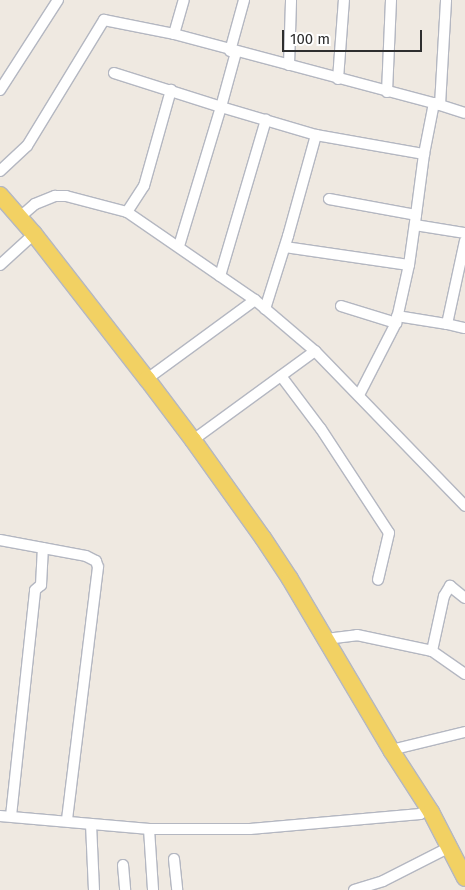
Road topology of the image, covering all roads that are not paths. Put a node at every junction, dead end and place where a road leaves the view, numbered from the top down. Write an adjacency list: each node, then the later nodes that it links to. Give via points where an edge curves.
1 (58, 0): 13 (street)
2 (184, 0): 8 (street)
3 (244, 0): 9 (street)
4 (291, 0): 10 (street)
5 (344, 0): 12 (street)
6 (391, 0): 15 (street)
7 (446, 0): 16 (street)
8 (174, 34): 9 (street); 22 (street, via 104,20 27,146)
9 (233, 52): 10 (street); 17 (street)
10 (289, 65): 12 (street)
11 (114, 73): 14 (street)
12 (338, 80): 15 (street)
13 (0, 90)
14 (171, 90): 17 (street); 26 (street, via 144,186)
15 (387, 92): 16 (street)
16 (437, 104): 18 (street); 21 (street)
17 (221, 107): 19 (street); 32 (street)
18 (465, 113)
19 (266, 120): 20 (street); 36 (street)
20 (316, 135): 21 (street); 33 (street)
21 (424, 154): 28 (street)
22 (0, 171)
23 (0, 195): 27 (main road)
24 (329, 199): 28 (street)
25 (0, 207): 30 (main road)
26 (127, 212): 27 (street, via 55,196 40,201); 32 (street)
27 (20, 216): 30 (main road)
28 (416, 220): 29 (street); 35 (street)
29 (465, 233)
30 (31, 236): 34 (street); 46 (main road); 60 (main road, via 241,521)
31 (465, 241): 37 (street)
32 (179, 246): 36 (street)
33 (284, 247): 35 (street); 40 (street)
34 (0, 265)
35 (409, 265): 41 (street)
36 (220, 276): 38 (street)
37 (461, 282): 42 (street)
38 (255, 300): 40 (street); 46 (street)
39 (341, 306): 41 (street)
40 (265, 309): 44 (street)
41 (397, 320): 42 (street); 47 (street)
42 (447, 324): 43 (street)
43 (465, 328)
44 (315, 351): 45 (street); 47 (street)
45 (281, 376): 48 (street); 53 (street, via 321,429 388,533)
46 (147, 379): 48 (main road)
47 (359, 396): 50 (street)
48 (193, 440): 55 (main road, via 290,579)
49 (465, 493): 50 (street)
50 (464, 505)
51 (0, 540): 52 (street)
52 (43, 548): 62 (street, via 41,585 35,590); 63 (street, via 86,556 96,561 98,567)
53 (378, 580)
54 (465, 598): 56 (street, via 450,586 444,596)
55 (326, 639): 56 (street, via 358,635); 59 (main road)
56 (432, 651): 57 (street)
57 (465, 674)
58 (465, 732): 59 (street)
59 (391, 750): 60 (main road)
60 (424, 811): 65 (street, via 250,829); 66 (main road)
61 (0, 816): 62 (street)
62 (11, 816): 63 (street)
63 (67, 821): 64 (street)
64 (91, 824): 65 (street); 70 (street)
65 (148, 829): 72 (street)
66 (447, 849): 69 (main road); 74 (street, via 382,881); 75 (main road)
67 (174, 859): 73 (street)
68 (123, 865): 71 (street)
69 (465, 878)
70 (94, 890)
71 (125, 890)
72 (153, 890)
73 (177, 890)
74 (354, 890)
75 (460, 890)

